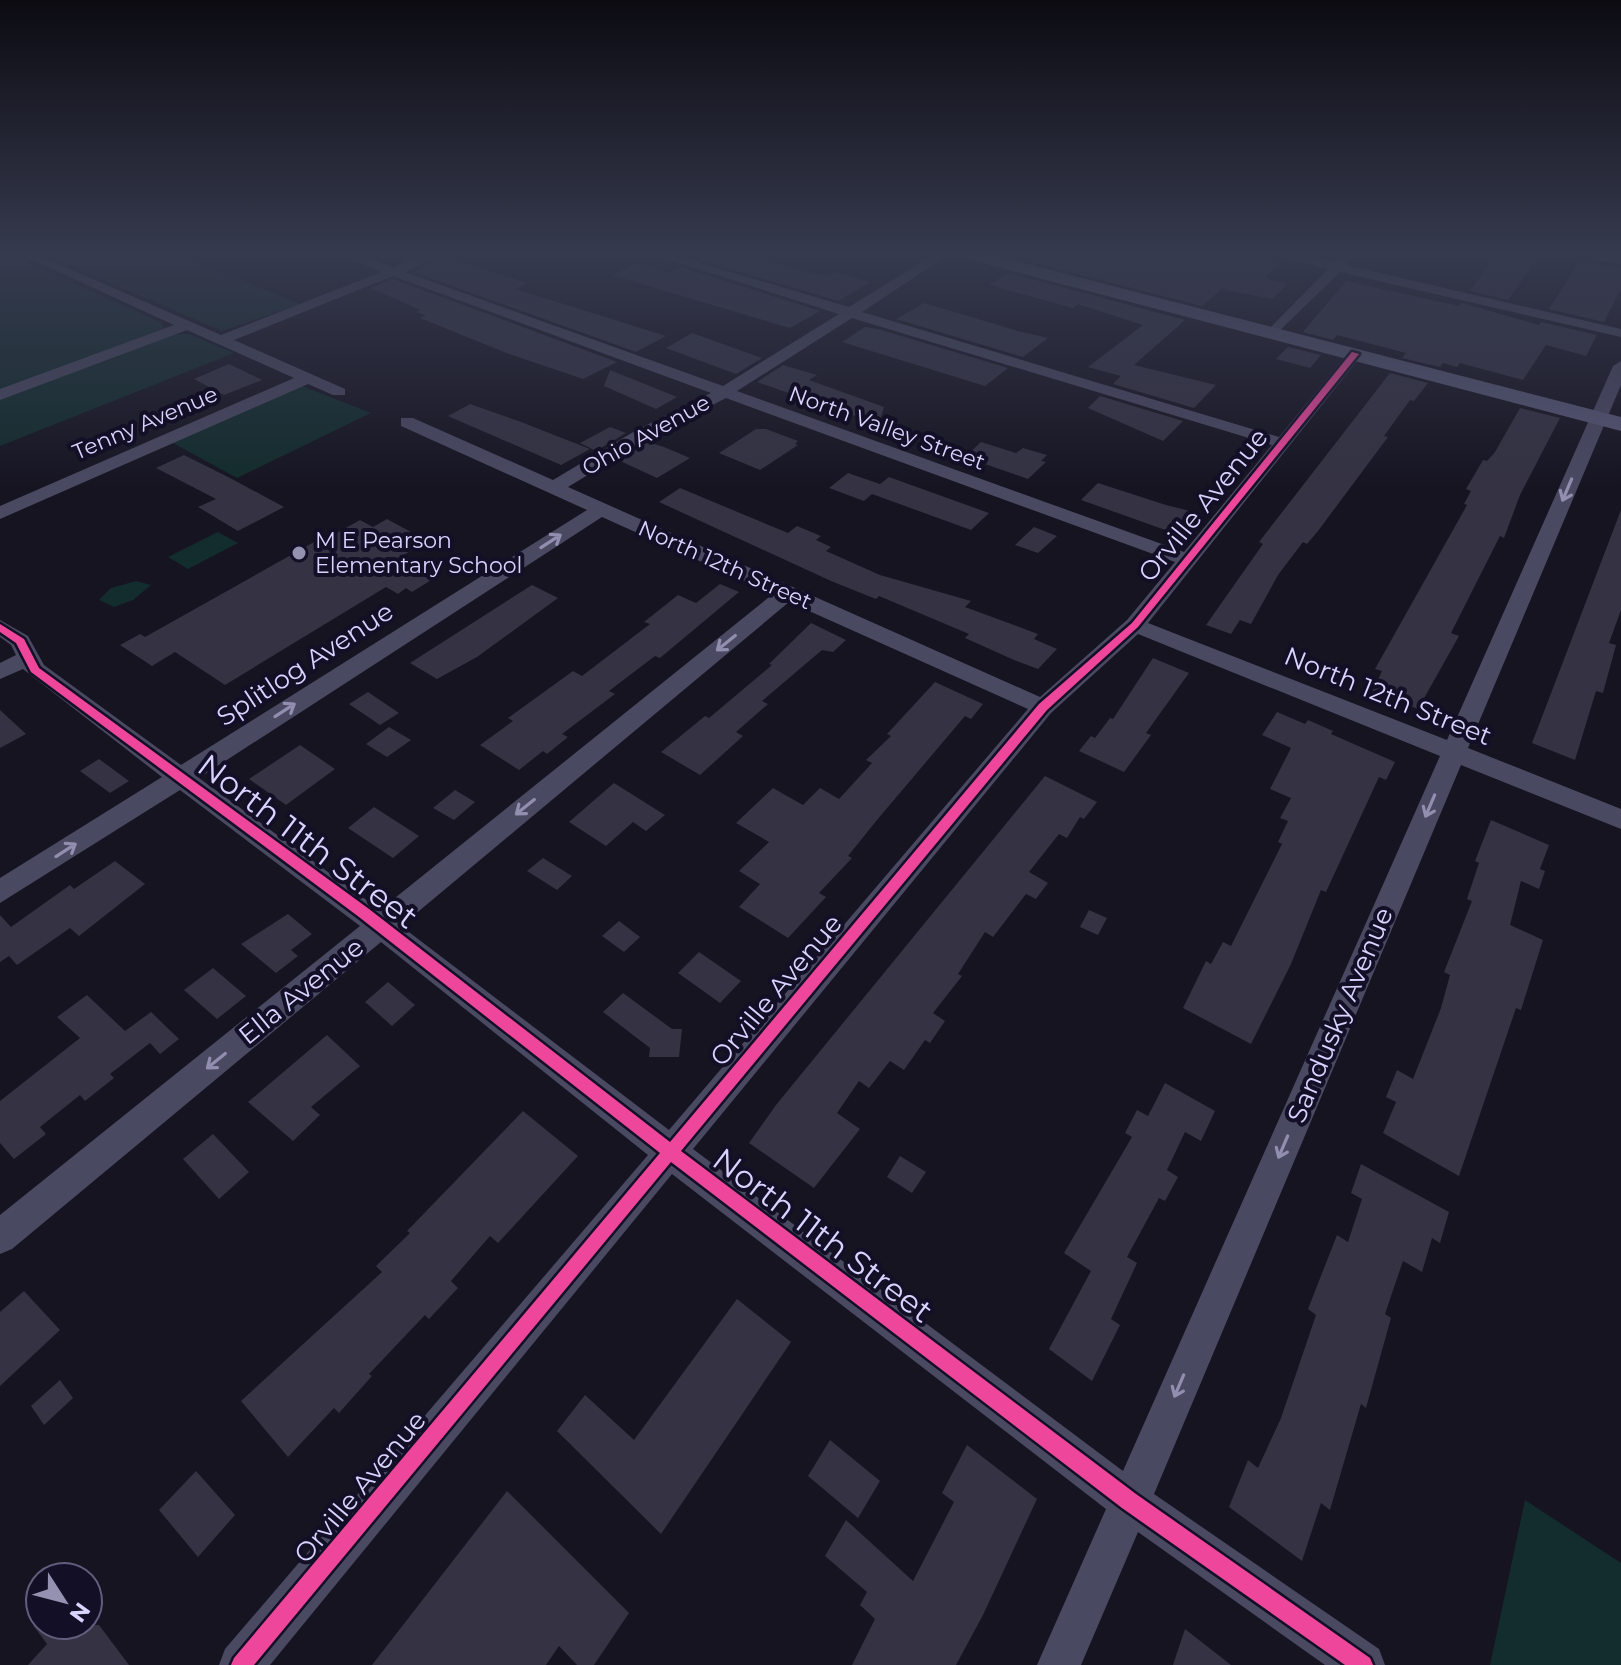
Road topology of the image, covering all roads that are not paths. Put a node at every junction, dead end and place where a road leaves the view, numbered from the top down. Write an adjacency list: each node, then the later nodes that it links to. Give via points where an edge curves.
1 (166, 333): 14 (street)
2 (204, 333): 8 (street)
3 (239, 333): 8 (street)
4 (560, 333): 13 (street, North Valley Street)
5 (821, 333): 13 (street, Ohio Avenue)
6 (913, 333): 17 (street)
7 (1277, 333): 9 (street)
8 (221, 340): 11 (street)
9 (1355, 354): 15 (street); 17 (street, Orville Avenue)
10 (1621, 366): 15 (street, Sandusky Avenue)
11 (308, 378): 12 (street); 20 (street, Tenny Avenue)
12 (339, 392)
13 (723, 393): 18 (street, Ohio Avenue); 21 (street, North Valley Street)
14 (0, 395)
15 (1610, 421): 27 (street, Sandusky Avenue, one-way to 27)
16 (407, 422): 18 (street, North 12th Street)
17 (1282, 443): 21 (street, Orville Avenue)
18 (553, 488): 19 (street, North 12th Street)
19 (600, 510): 22 (street, North 12th Street); 28 (street, Splitlog Avenue, one-way to 19)
20 (0, 513)
21 (1187, 560): 23 (street, Orville Avenue)
22 (787, 593): 26 (street, North 12th Street); 31 (street, Ella Avenue, one-way to 31)
23 (1135, 625): 26 (street, Orville Avenue); 27 (street, North 12th Street)
24 (0, 627): 25 (street, North 11th Street, via 20,641)
25 (14, 665): 28 (street, North 11th Street, via 35,670)
26 (1043, 707): 32 (street, Orville Avenue)
27 (1454, 752): 29 (street, North 12th Street); 34 (street, Sandusky Avenue, one-way to 34)
28 (180, 777): 30 (street, Splitlog Avenue, one-way to 28); 31 (street, North 11th Street)
29 (1621, 819)
30 (0, 892)
31 (380, 926): 32 (street, North 11th Street); 33 (street, Ella Avenue, one-way to 33)
32 (669, 1151): 34 (street, North 11th Street); 35 (street, Orville Avenue)
33 (0, 1237)
34 (1129, 1501): 36 (street, Sandusky Avenue); 37 (street, North 11th Street)
35 (241, 1665)
36 (1059, 1665)
37 (1363, 1665)

